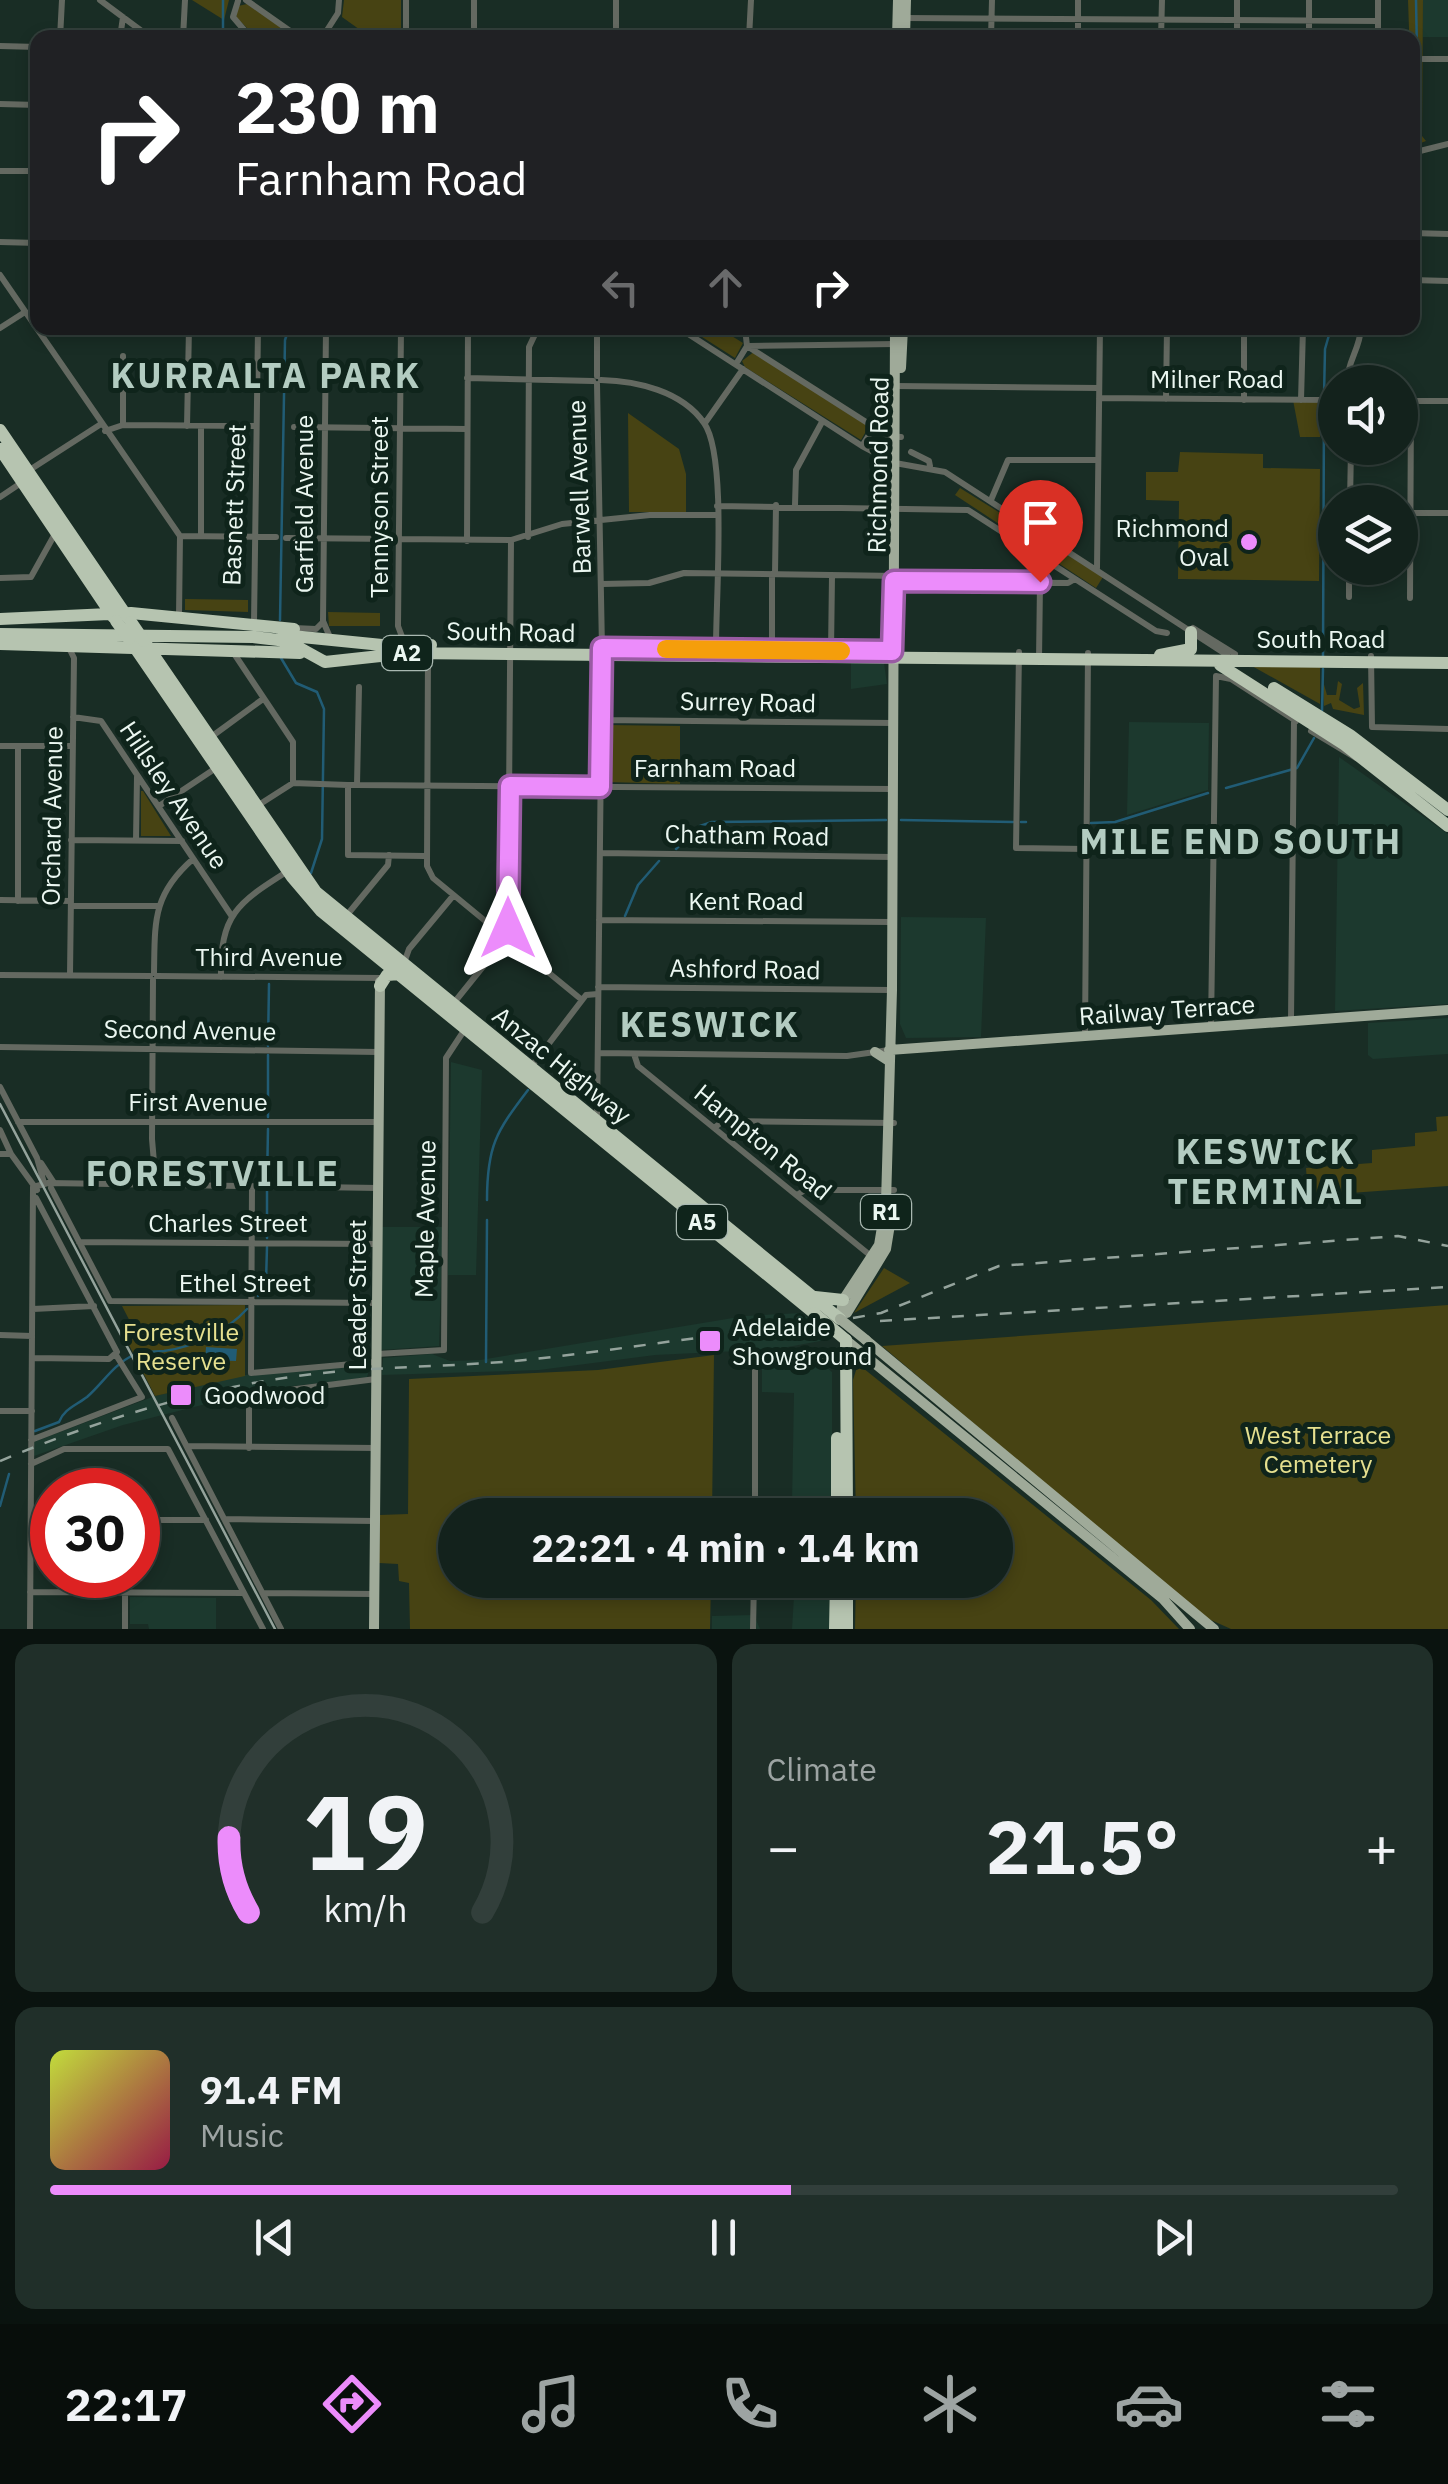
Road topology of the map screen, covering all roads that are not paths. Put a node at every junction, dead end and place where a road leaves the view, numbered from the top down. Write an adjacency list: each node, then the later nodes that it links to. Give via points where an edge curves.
1 (62, 0): 27 (street)
2 (100, 0): 19 (street)
3 (185, 0): 30 (street)
4 (238, 0): 5 (street); 31 (street, via 233,17)
5 (246, 0): 32 (street)
6 (339, 0): 33 (street)
7 (406, 0): 34 (street)
8 (474, 0): 35 (street)
9 (616, 0): 36 (street)
10 (751, 0): 37 (street)
11 (898, 0): 20 (main road)
12 (906, 0): 20 (main road)
13 (992, 0): 21 (street)
14 (1078, 0): 22 (street)
15 (1162, 0): 23 (street)
16 (1237, 0): 26 (street)
17 (1309, 0): 24 (street)
18 (1378, 0): 25 (street)
19 (124, 18): 28 (street); 29 (street)
20 (902, 18): 21 (street); 38 (main road); 39 (main road)
21 (992, 19): 22 (street); 40 (street)
22 (1078, 19): 23 (street); 41 (street)
23 (1161, 20): 26 (street); 42 (street)
24 (1309, 21): 25 (street); 26 (street); 44 (street)
25 (1378, 21): 45 (street)
26 (1237, 22): 43 (street)
27 (60, 30)
28 (122, 30)
29 (140, 30)
30 (184, 30)
31 (244, 30)
32 (289, 30)
33 (327, 30)
34 (406, 30)
35 (474, 30)
36 (616, 30)
37 (749, 30)
38 (899, 30)
39 (904, 30)
40 (992, 30)
41 (1078, 30)
42 (1161, 30)
43 (1237, 30)
44 (1309, 30)
45 (1378, 30)
46 (0, 46): 47 (street)
47 (30, 47)
48 (1423, 58): 49 (street)
49 (1448, 59)
50 (0, 104): 51 (street)
51 (30, 105)
52 (1448, 144): 53 (street)
53 (1420, 150)
54 (0, 171): 55 (street)
55 (30, 171)
56 (1420, 233): 57 (street)
57 (1448, 234)
58 (0, 242): 59 (street)
59 (30, 243)
60 (0, 275): 63 (street)
61 (1420, 280): 62 (street)
62 (1448, 281)
63 (30, 314)
64 (30, 315): 65 (street)
65 (0, 328)
66 (44, 335): 109 (street)
67 (189, 335): 103 (street)
68 (258, 335): 105 (street, Basnett Street)
69 (326, 335): 107 (street, Garfield Avenue)
70 (401, 335): 110 (street, Tennyson Street)
71 (468, 335): 88 (street)
72 (535, 335): 89 (street)
73 (597, 335): 90 (street, Barwell Avenue)
74 (690, 335): 87 (street)
75 (746, 335): 84 (street)
76 (896, 335): 83 (main road, Richmond Road)
77 (900, 335): 83 (main road, Richmond Road)
78 (1100, 335): 92 (street)
79 (1167, 335): 94 (street)
80 (1244, 335): 95 (street)
81 (1303, 335): 96 (street)
82 (1360, 335): 86 (street)
83 (898, 344): 84 (street); 91 (main road, Richmond Road)
84 (747, 346): 87 (street); 108 (street)
85 (123, 356): 102 (street)
86 (1349, 365)
87 (740, 367): 100 (street); 101 (street)
88 (468, 378): 89 (street); 111 (street)
89 (529, 380): 90 (street); 134 (street)
90 (597, 380): 101 (street, via 645,383); 129 (street, Barwell Avenue)
91 (898, 386): 92 (street); 112 (main road, Richmond Road)
92 (1099, 388): 93 (street)
93 (1099, 398): 94 (street, Milner Road); 117 (street)
94 (1166, 399): 95 (street, Milner Road)
95 (1244, 400): 96 (street, Milner Road)
96 (1300, 400): 97 (street, Milner Road)
97 (1318, 400)
98 (1418, 401): 99 (street)
99 (1448, 401)
100 (822, 422): 114 (street); 123 (street, via 796,470)
101 (704, 423): 126 (street, via 715,457)
102 (123, 424): 103 (street); 109 (street)
103 (187, 426): 104 (street)
104 (201, 426): 105 (street); 133 (street)
105 (256, 426): 135 (street, Basnett Street)
106 (294, 427): 107 (street)
107 (325, 427): 110 (street); 138 (street, Garfield Avenue)
108 (874, 427): 112 (street); 114 (street)
109 (103, 428): 120 (street); 132 (street)
110 (400, 428): 111 (street); 139 (street, Tennyson Street)
111 (467, 429): 141 (street)
112 (898, 437): 118 (main road, Richmond Road)
113 (4, 446): 120 (highway, Anzac Highway / A5)
114 (862, 446): 116 (street)
115 (911, 452): 119 (street)
116 (883, 457)
117 (1098, 460): 122 (street, via 1008,460); 143 (street)
118 (898, 463): 119 (street); 125 (main road, Richmond Road)
119 (930, 466): 122 (street)
120 (25, 476): 121 (street); 130 (highway, Anzac Highway / A5); 131 (highway, Anzac Highway / A5)
121 (0, 497)
122 (991, 500): 143 (street)
123 (796, 505): 124 (street); 125 (street)
124 (776, 506): 126 (street); 145 (street)
125 (898, 508): 148 (main road, Richmond Road); 149 (street, via 968,510)
126 (716, 510): 129 (street); 144 (street)
127 (1418, 513): 128 (street)
128 (1448, 513)
129 (600, 520): 134 (street); 151 (street, Barwell Avenue)
130 (56, 532): 142 (highway, Anzac Highway / A5); 147 (street, via 30,576)
131 (72, 536): 142 (highway); 159 (highway, Anzac Highway / A5)
132 (180, 536): 133 (street); 158 (street)
133 (201, 536): 135 (street)
134 (528, 536): 140 (street)
135 (252, 537): 136 (street); 161 (street, Basnett Street)
136 (276, 537)
137 (286, 538): 138 (street)
138 (323, 538): 139 (street); 163 (street, Garfield Avenue)
139 (399, 538): 141 (street); 162 (street, Tennyson Street)
140 (511, 540): 141 (street); 177 (street)
141 (467, 541)
142 (70, 553): 154 (highway, Anzac Highway / A5)
143 (1098, 568): 164 (street)
144 (716, 574): 145 (street); 151 (street); 179 (street)
145 (774, 574): 146 (street); 180 (street)
146 (832, 576): 148 (street); 173 (street)
147 (0, 578)
148 (897, 578): 150 (street); 185 (main road, Richmond Road)
149 (1075, 579): 150 (street); 166 (street)
150 (1040, 582): 182 (street)
151 (602, 584): 178 (street, Barwell Avenue)
152 (1349, 585): 155 (street)
153 (1410, 585): 156 (street)
154 (98, 597): 157 (highway); 159 (highway, Anzac Highway / A5)
155 (1349, 597)
156 (1410, 598)
157 (88, 614): 159 (highway); 160 (highway)
158 (179, 616): 159 (highway); 161 (highway)
159 (124, 617): 171 (highway, Anzac Highway / A5, bridge)
160 (0, 619)
161 (253, 620): 167 (highway)
162 (398, 626): 168 (street, Tennyson Street, via 392,638); 169 (street, Tennyson Street)
163 (326, 628): 167 (highway); 168 (highway)
164 (1187, 628): 184 (highway, via 1191,649); 188 (street)
165 (0, 630): 167 (highway, South Road / A2)
166 (1167, 633)
167 (281, 638): 172 (highway, South Road / A2); 172 (highway, South Road / A2, via 325,662); 176 (highway)
168 (354, 638): 169 (highway)
169 (404, 643): 172 (highway)
170 (0, 644): 174 (highway)
171 (139, 644): 174 (highway); 175 (highway); 189 (highway, Anzac Highway / A5)
172 (430, 649): 177 (highway, South Road / A2); 209 (street)
173 (831, 651): 180 (highway, South Road / A2); 185 (highway, South Road / A2)
174 (71, 652): 189 (highway, via 112,649); 194 (street, Orchard Avenue)
175 (185, 652): 176 (highway); 189 (highway)
176 (232, 652): 192 (street)
177 (510, 652): 178 (highway, South Road / A2); 210 (street)
178 (597, 653): 179 (highway, South Road / A2); 190 (street, Barwell Avenue); 190 (street)
179 (716, 653): 180 (highway, South Road / A2)
180 (772, 654): 185 (highway, South Road / A2)
181 (1019, 656): 182 (highway, South Road / A2); 185 (highway, South Road / A2); 185 (highway, South Road / A2); 221 (street, via 1016,848)
182 (1039, 656): 183 (highway, South Road / A2)
183 (1088, 656): 184 (highway, South Road / A2); 188 (highway, South Road / A2); 221 (street)
184 (1160, 656): 188 (highway, South Road / A2)
185 (896, 658): 197 (main road, Richmond Road / R1)
186 (1371, 659): 187 (highway, South Road / A2); 188 (highway, South Road / A2); 199 (street, via 1372,726)
187 (1448, 660)
188 (1221, 661): 196 (street, via 1231,679); 198 (highway); 253 (street)
189 (158, 671): 193 (highway, Anzac Highway / A5)
190 (602, 680): 195 (street, Barwell Avenue)
191 (359, 687): 208 (street)
192 (264, 699): 200 (street); 206 (street, via 292,742)
193 (182, 706): 200 (highway, Anzac Highway / A5); 204 (highway, Anzac Highway / A5)
194 (73, 716): 203 (street, Orchard Avenue); 205 (street, Hillsley Avenue, via 101,721)
195 (602, 720): 197 (street, Surrey Road); 211 (street, Barwell Avenue)
196 (1294, 720): 198 (street); 252 (street)
197 (894, 724): 213 (main road, Richmond Road / R1)
198 (1318, 725): 207 (highway); 207 (street, via 1334,747); 216 (highway)
199 (1448, 729)
200 (210, 738): 212 (highway, Anzac Highway / A5)
201 (0, 746): 202 (street)
202 (18, 746): 203 (street); 230 (street)
203 (72, 746): 218 (street, Orchard Avenue)
204 (218, 766): 212 (highway, Anzac Highway / A5); 214 (street)
205 (137, 774): 214 (street, Hillsley Avenue); 219 (street)
206 (293, 783): 208 (street, Farnham Road); 215 (street)
207 (1394, 783): 217 (highway)
208 (353, 785): 209 (street, Farnham Road); 223 (street, via 348,854)
209 (426, 786): 210 (street, Farnham Road); 224 (street)
210 (510, 786): 211 (street, Farnham Road); 237 (street)
211 (600, 787): 213 (street, Farnham Road); 222 (street, Barwell Avenue)
212 (238, 788): 215 (highway, Anzac Highway / A5); 227 (highway, Anzac Highway / A5)
213 (893, 790): 225 (main road, Richmond Road / R1)
214 (159, 806): 220 (street, Hillsley Avenue)
215 (256, 807): 233 (highway, Anzac Highway / A5)
216 (1448, 810)
217 (1448, 826)
218 (71, 840): 219 (street); 231 (street, Orchard Avenue)
219 (136, 840): 220 (street)
220 (182, 841): 226 (street, Hillsley Avenue)
221 (1086, 849): 254 (street)
222 (600, 853): 225 (street, Chatham Road); 235 (street, Barwell Avenue)
223 (389, 855): 224 (street); 233 (street, via 388,865)
224 (425, 856): 228 (street, via 433,878)
225 (893, 857): 236 (main road, Richmond Road / R1)
226 (192, 859): 232 (street); 234 (street, Hillsley Avenue)
227 (288, 872): 233 (highway, Anzac Highway / A5); 234 (street)
228 (452, 896): 237 (street); 240 (street, via 409,949)
229 (0, 900): 230 (street)
230 (18, 900): 231 (street)
231 (71, 903): 232 (street); 242 (street, Orchard Avenue)
232 (157, 906): 243 (street)
233 (332, 910): 238 (highway, Anzac Highway / A5); 239 (highway, Anzac Highway / A5)
234 (231, 914): 244 (street, via 222,932)
235 (599, 920): 236 (street, Kent Road); 247 (street, Barwell Avenue)
236 (892, 922): 248 (main road, Richmond Road / R1)
237 (505, 937): 249 (street); 251 (street)
238 (371, 939): 239 (highway); 240 (highway, Anzac Highway / A5)
239 (386, 962): 240 (highway, Anzac Highway / A5); 245 (main road, Leader Street)
240 (403, 969): 245 (highway); 246 (highway, Anzac Highway / A5)
241 (0, 975): 242 (street, Third Avenue)
242 (70, 975): 243 (street, Third Avenue)
243 (154, 976): 244 (street, Third Avenue); 256 (street)
244 (221, 977): 245 (street, Third Avenue)
245 (380, 982): 257 (main road, Leader Street)
246 (426, 990): 251 (highway, Anzac Highway / A5); 251 (highway, Anzac Highway / A5)
247 (598, 990): 248 (street, Ashford Road); 249 (street); 260 (street, Barwell Avenue)
248 (892, 990): 259 (main road, Richmond Road / R1); 259 (main road, Richmond Road / R1)
249 (582, 1000): 263 (street)
250 (1448, 1010): 252 (main road, Railway Terrace)
251 (465, 1018): 262 (highway, Anzac Highway / A5); 294 (street, Maple Avenue, via 446,1058 444,1350)
252 (1292, 1021): 253 (main road, Railway Terrace)
253 (1211, 1026): 254 (main road, Railway Terrace)
254 (1085, 1036): 259 (main road, Railway Terrace)
255 (0, 1048): 256 (street, Second Avenue)
256 (153, 1049): 257 (street, Second Avenue); 265 (street)
257 (379, 1052): 267 (main road, Leader Street)
258 (875, 1052): 259 (main road); 261 (street)
259 (897, 1052): 269 (main road, Richmond Road / R1)
260 (598, 1053): 261 (street); 268 (street, Barwell Avenue)
261 (634, 1054): 270 (street, Hampton Road, via 638,1066)
262 (508, 1056): 263 (highway, Anzac Highway / A5); 268 (highway, Anzac Highway / A5)
263 (530, 1068): 268 (highway, Anzac Highway / A5)
264 (0, 1086): 266 (street)
265 (152, 1121): 266 (street, First Avenue); 267 (street, First Avenue); 275 (street)
266 (18, 1122): 277 (street, via 37,1158)
267 (378, 1122): 278 (main road, Leader Street)
268 (593, 1123): 274 (highway, Anzac Highway / A5)
269 (891, 1123): 270 (street, via 723,1121); 279 (main road, Richmond Road / R1)
270 (714, 1128): 280 (street, Hampton Road)
271 (0, 1130): 273 (street)
272 (0, 1154): 273 (street)
273 (11, 1154): 277 (street)
274 (646, 1169): 289 (highway, Anzac Highway / A5); 289 (highway, Anzac Highway / A5, bridge, via 814,1313)
275 (156, 1186): 276 (street); 277 (street)
276 (252, 1187): 278 (street); 282 (street)
277 (43, 1188): 281 (street); 287 (street, via 42,1206); 288 (street, via 34,1217)
278 (378, 1188): 283 (main road, Leader Street)
279 (890, 1190): 280 (street); 284 (main road, Richmond Road / R1, via 892,1228)
280 (797, 1195): 284 (street, Hampton Road)
281 (78, 1242): 282 (street, Charles Street); 285 (street, Ethel Street, via 113,1302)
282 (252, 1243): 283 (street, Charles Street); 285 (street)
283 (378, 1244): 286 (main road, Leader Street)
284 (876, 1259): 289 (main road, Richmond Road / R1)
285 (252, 1303): 286 (street, Ethel Street); 294 (street, via 251,1373)
286 (377, 1304): 294 (main road, Leader Street)
287 (94, 1306): 288 (street); 293 (street)
288 (32, 1309): 291 (street)
289 (843, 1327): 295 (main road, Anzac Highway); 296 (highway, R1); 302 (main road, Anzac Highway, bridge)
290 (0, 1336): 291 (street)
291 (32, 1336): 292 (street)
292 (32, 1358): 293 (street); 299 (street)
293 (119, 1358): 301 (street, via 142,1398)
294 (376, 1358): 297 (main road, Leader Street)
295 (868, 1358): 296 (main road); 302 (main road, Anzac Highway)
296 (837, 1366): 308 (highway, R1); 309 (highway, R1); 310 (street, via 755,1364)
297 (376, 1379): 304 (street, via 249,1396); 305 (main road, Leader Street)
298 (0, 1410): 299 (street)
299 (32, 1411): 301 (street)
300 (172, 1418): 303 (street)
301 (31, 1440): 306 (street)
302 (982, 1444): 333 (main road, Anzac Highway); 334 (main road, Anzac Highway)
303 (188, 1446): 304 (street); 312 (street)
304 (249, 1448): 305 (street)
305 (376, 1448): 315 (main road, Leader Street)
306 (31, 1464): 307 (street); 314 (street, via 64,1448 166,1448)
307 (31, 1468)
308 (846, 1474): 309 (highway); 311 (highway, R1)
309 (837, 1496)
310 (754, 1498)
311 (847, 1498)
312 (225, 1519): 315 (street); 318 (street)
313 (160, 1520): 314 (street)
314 (206, 1520): 317 (street)
315 (375, 1521): 319 (main road, Leader Street)
316 (160, 1592): 317 (street)
317 (244, 1593): 327 (street)
318 (263, 1593): 319 (street); 328 (street)
319 (375, 1594): 329 (main road, Leader Street)
320 (30, 1598): 325 (street)
321 (125, 1598): 326 (street)
322 (754, 1598): 330 (street)
323 (839, 1598): 331 (highway)
324 (843, 1598): 332 (highway)
325 (30, 1629)
326 (125, 1629)
327 (263, 1629)
328 (282, 1629)
329 (374, 1629)
330 (753, 1629)
331 (835, 1629)
332 (847, 1629)
333 (1190, 1629)
334 (1213, 1629)

